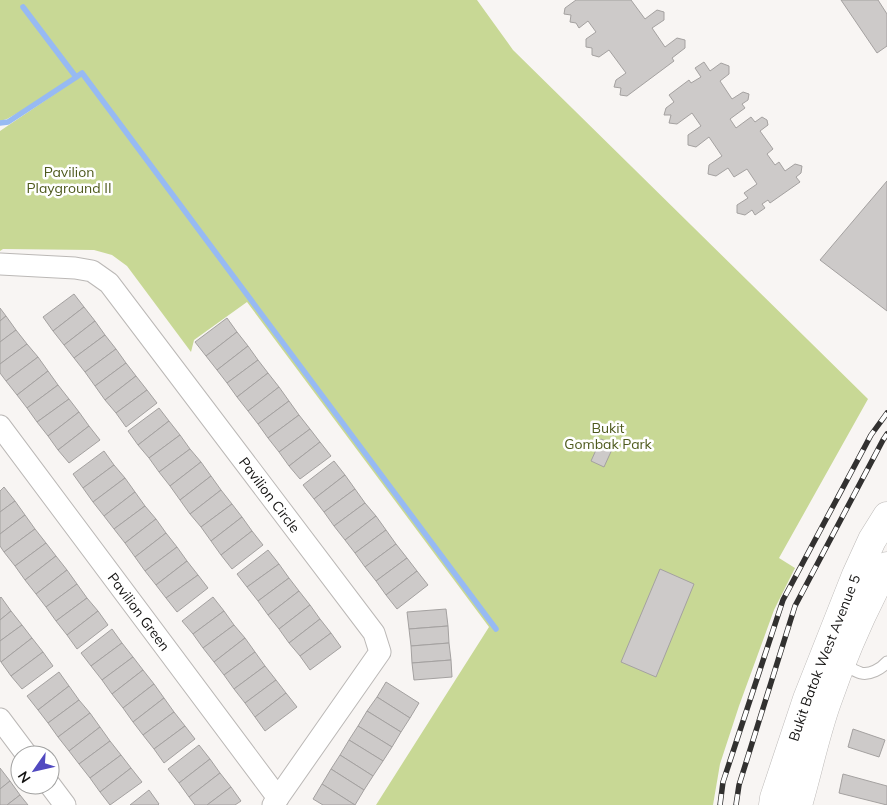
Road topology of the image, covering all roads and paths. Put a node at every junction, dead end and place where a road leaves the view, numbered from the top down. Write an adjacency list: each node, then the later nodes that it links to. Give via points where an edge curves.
1 (0, 264): 9 (street, Pavilion Circle, via 75,268 92,271 109,283 374,633 380,652)
2 (0, 426): 9 (street, Pavilion Green)
3 (887, 516): 10 (street, Bukit Batok West Avenue 5, via 856,575 806,699)
4 (887, 566): 6 (street, Bukit Batok West Avenue 5)
5 (887, 662): 6 (lane, via 876,671 862,674)
6 (841, 663): 11 (street, Bukit Batok West Avenue 5)
7 (0, 719): 8 (street)
8 (20, 745)
9 (276, 802)
10 (773, 805)
11 (798, 805)

